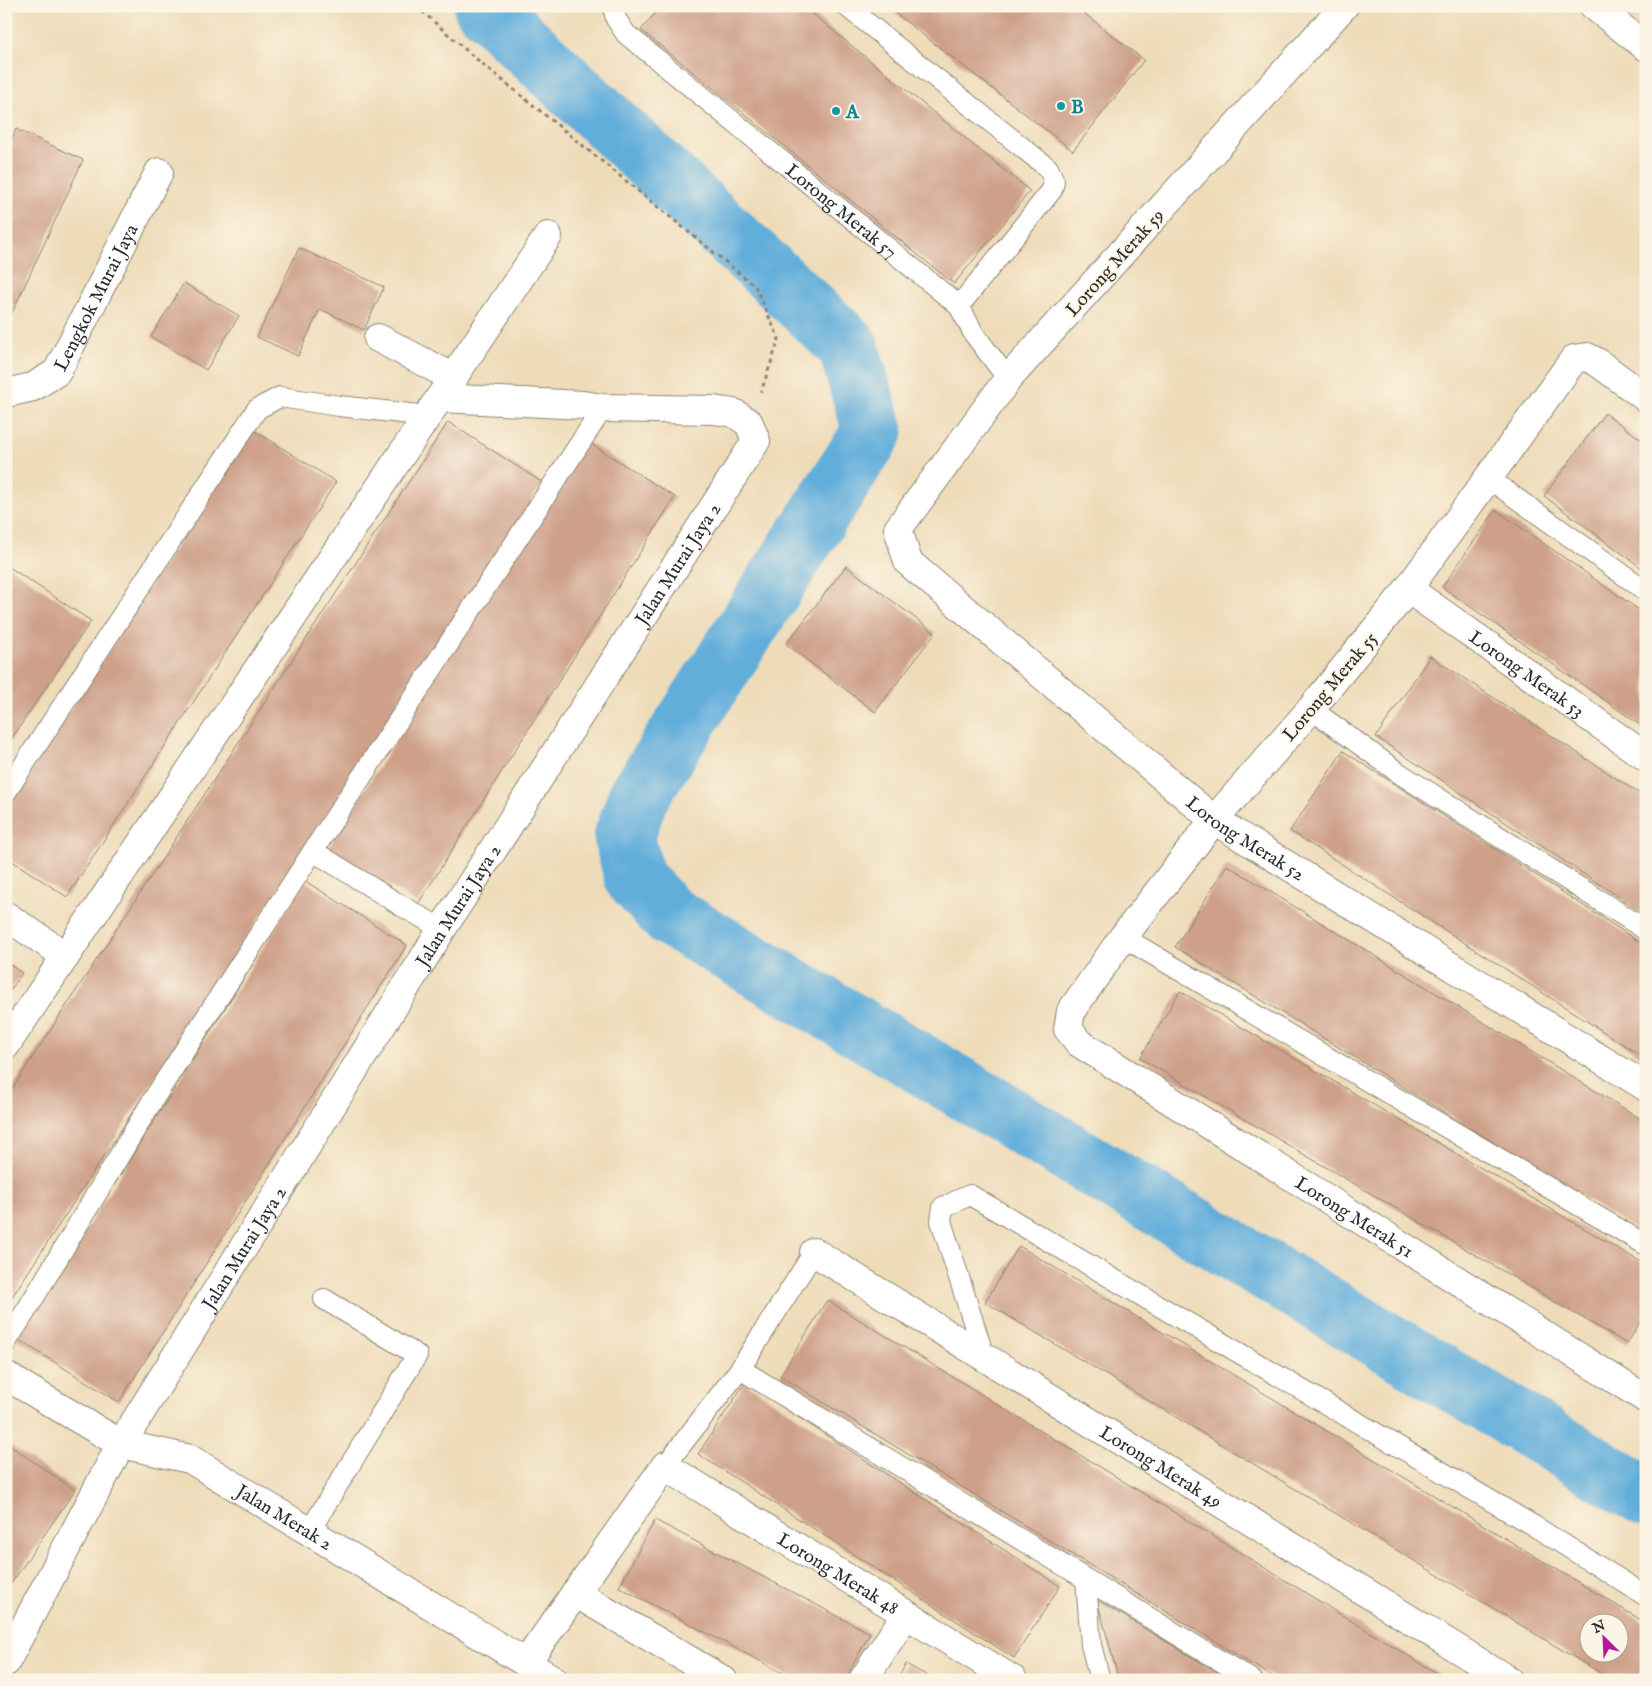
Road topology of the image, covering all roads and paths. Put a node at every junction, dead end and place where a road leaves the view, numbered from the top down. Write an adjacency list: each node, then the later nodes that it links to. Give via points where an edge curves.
1 (416, 6): 16 (path, via 474,58 755,286 779,339)
2 (612, 6): 9 (lane, Lorong Merak 57, via 626,34)
3 (846, 6): 9 (lane, via 1048,168 1054,181 1052,190)
4 (1344, 6): 11 (street, Lorong Merak 59)
5 (1594, 6): 6 (street)
6 (1646, 47)
7 (159, 172): 12 (street, Lengkok Murai Jaya, via 57,372 33,387)
8 (548, 236): 13 (street)
9 (959, 306): 11 (lane, via 974,334)
10 (378, 338): 13 (street)
11 (1008, 380): 18 (street, Lorong Merak 59)
12 (6, 393)
13 (441, 397): 15 (street); 23 (lane, via 339,406 280,397 256,409); 30 (street)
14 (1646, 398): 17 (street, Lorong Merak 55, via 1597,362 1586,357 1574,359)
15 (603, 408): 16 (street, via 713,410 734,413); 25 (lane)
16 (749, 423): 27 (street, Jalan Murai Jaya 2, via 756,441)
17 (1488, 478): 19 (street, Lorong Merak 55); 20 (lane)
18 (898, 529): 24 (street, Lorong Merak 52, via 908,562)
19 (1408, 589): 21 (street, Lorong Merak 55); 22 (street, Lorong Merak 53)
20 (1646, 591)
21 (1311, 709): 24 (street, Lorong Merak 55); 28 (lane, via 1399,773)
22 (1646, 757)
23 (6, 792)
24 (1214, 820): 29 (street, Lorong Merak 55); 33 (street, Lorong Merak 52)
25 (313, 850): 27 (lane); 37 (lane, via 154,1098)
26 (6, 916): 30 (street)
27 (442, 929): 42 (street, Jalan Murai Jaya 2)
28 (1646, 930)
29 (1123, 937): 31 (street, Lorong Merak 55, via 1072,1012); 34 (lane)
30 (66, 956): 32 (street)
31 (1068, 1029): 41 (street, Lorong Merak 51, via 1079,1043)
32 (6, 1045)
33 (1646, 1087)
34 (1646, 1245)
35 (814, 1252): 38 (street, Lorong Merak 49); 39 (lane)
36 (324, 1299): 44 (lane, via 417,1355)
37 (6, 1342)
38 (984, 1356): 47 (lane, via 941,1221 944,1207 970,1195 1525,1521); 57 (street, Lorong Merak 49)
39 (740, 1370): 43 (lane); 45 (lane)
40 (6, 1376): 42 (street, Jalan Merak 2)
41 (1646, 1399)
42 (121, 1444): 44 (street, Jalan Merak 2, via 190,1459); 49 (street, Jalan Murai Jaya 2)
43 (665, 1466): 46 (street); 48 (street, Lorong Merak 48)
44 (309, 1532): 50 (street, Jalan Merak 2)
45 (1086, 1580): 55 (lane, via 1090,1645); 56 (lane)
46 (575, 1593): 50 (street); 52 (street)
47 (1646, 1596)
48 (906, 1614): 53 (street); 54 (street, Lorong Merak 48)
49 (6, 1662)
50 (526, 1662): 51 (street, Jalan Merak 2)
51 (554, 1680)
52 (723, 1680)
53 (863, 1680)
54 (1013, 1680)
55 (1100, 1680)
56 (1252, 1680)
57 (1508, 1680)

